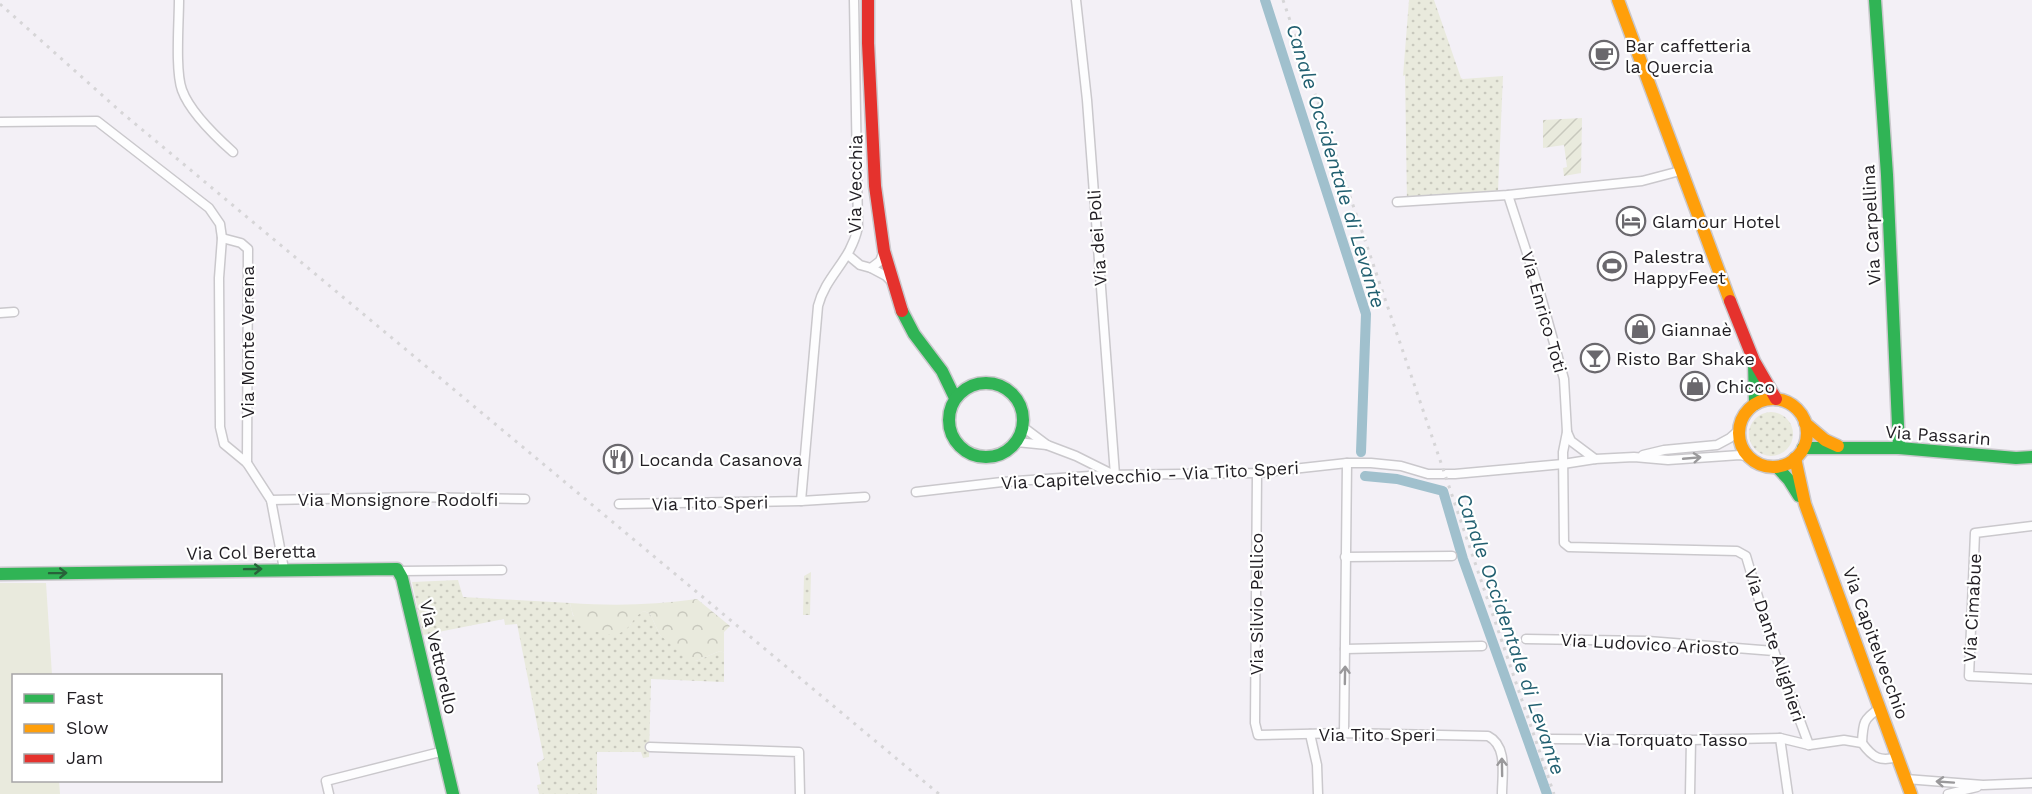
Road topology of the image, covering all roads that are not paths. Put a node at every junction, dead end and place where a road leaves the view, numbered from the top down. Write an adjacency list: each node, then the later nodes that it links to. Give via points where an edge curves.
1 (179, 0): 8 (street, via 182,91 208,130)
2 (854, 0): 14 (street, Via Vecchia, via 858,227)
3 (868, 0): 13 (main road, via 875,186)
4 (1076, 0): 44 (street, Via dei Poli)
5 (1618, 0): 9 (main road)
6 (1875, 0): 33 (main road, Via Carpellina)
7 (0, 122): 12 (street, Via Monte Verena, via 97,122 209,208 220,224)
8 (233, 152)
9 (1680, 171): 10 (street, via 1649,180); 19 (main road)
10 (1509, 195): 11 (street); 28 (street, Via Enrico Toti, via 1564,379)
11 (1397, 202)
12 (222, 238): 39 (street, Via Monte Verena, via 220,427 224,444); 39 (street, Via Monte Verena, via 248,249)
13 (884, 251): 15 (street); 16 (main road)
14 (848, 255): 15 (street, via 860,266); 49 (street, Via Vecchia, via 826,286 818,306)
15 (871, 268): 16 (street)
16 (893, 283): 20 (main road, via 914,334)
17 (14, 312): 18 (street)
18 (0, 313)
19 (1754, 361): 23 (main road); 24 (main road)
20 (942, 371): 21 (main road); 22 (main road)
21 (967, 387): 22 (main road); 26 (main road, via 988,382 1008,389 1021,406)
22 (955, 398): 29 (main road, via 948,425 963,450 979,457 992,457)
23 (1776, 399): 24 (main road); 25 (main road, via 1794,406)
24 (1755, 404): 27 (main road, via 1741,420)
25 (1805, 423): 31 (main road); 32 (main road)
26 (1023, 427): 29 (main road); 30 (street)
27 (1739, 430): 34 (street, via 1717,445); 35 (main road)
28 (1567, 432): 37 (street, via 1571,441); 41 (street, Via Enrico Toti)
29 (1016, 442): 30 (street)
30 (1047, 445): 44 (street)
31 (1803, 447): 32 (main road, Via Passarin); 36 (main road)
32 (1842, 448): 33 (main road, Via Passarin)
33 (1899, 448): 38 (main road, Via Passarin)
34 (1634, 457): 35 (street, one-way to 35); 37 (street, Via Capitelvecchio - Via Tito Speri)
35 (1749, 457): 42 (main road)
36 (1795, 458): 42 (main road); 51 (main road, Via Capitelvecchio)
37 (1595, 459): 41 (street, Via Capitelvecchio - Via Tito Speri)
38 (2032, 460)
39 (247, 463): 48 (street, Via Monte Verena)
40 (1347, 463): 41 (street, Via Capitelvecchio - Via Tito Speri, via 1401,466 1438,474); 43 (street, Via Capitelvecchio - Via Tito Speri); 54 (street)
41 (1563, 464): 62 (street, Via Dante Alighieri, via 1566,546 1743,553)
42 (1777, 467): 51 (main road, Via Capitelvecchio)
43 (1257, 473): 44 (street, Via Capitelvecchio - Via Tito Speri); 67 (street, Via Silvio Pellico)
44 (1115, 475): 45 (street, Via Capitelvecchio - Via Tito Speri)
45 (916, 492)
46 (865, 497): 49 (street)
47 (525, 499): 48 (street, Via Monsignore Rodolfi)
48 (271, 500): 55 (street)
49 (801, 501): 50 (street, Via Tito Speri)
50 (619, 504)
51 (1805, 504): 64 (main road, Via Capitelvecchio)
52 (2032, 526): 63 (street, Via Cimabue, via 1975,533 1969,676)
53 (1452, 556): 54 (street)
54 (1345, 557): 61 (street)
55 (284, 569): 57 (main road, Via Col Beretta, via 391,567); 58 (main road, Via Col Beretta, one-way to 55)
56 (502, 570): 57 (street, Via Col Beretta)
57 (399, 571): 74 (main road, Via Vettorello)
58 (0, 574)
59 (1526, 639): 62 (street, Via Ludovico Ariosto)
60 (1482, 646): 61 (street)
61 (1345, 650): 65 (street, one-way to 61)
62 (1774, 651): 72 (street, Via Dante Alighieri)
63 (2032, 679)
64 (1880, 708): 71 (street, via 1867,717); 75 (main road, Via Capitelvecchio)
65 (1344, 733): 66 (street, Via Tito Speri); 83 (street, Via Tito Speri, one-way to 65, via 1502,758 1496,740 1488,736)
66 (1310, 734): 67 (street, Via Tito Speri); 82 (street)
67 (1258, 735)
68 (1780, 738): 70 (street, Via Torquato Tasso); 72 (street, Via Torquato Tasso); 85 (street)
69 (1551, 739): 70 (street, Via Torquato Tasso)
70 (1691, 740): 84 (street)
71 (1862, 743): 72 (street, Via Torquato Tasso, via 1844,740); 75 (street, via 1875,758)
72 (1809, 745)
73 (650, 747): 81 (street, via 799,752)
74 (444, 751): 79 (street, via 326,781); 80 (main road, Via Vettorello)
75 (1898, 757): 76 (main road, Via Capitelvecchio)
76 (1906, 779): 78 (street, one-way to 76); 86 (main road, Via Capitelvecchio)
77 (2032, 783): 78 (street)
78 (1983, 785): 87 (street)
79 (329, 794)
80 (453, 794)
81 (800, 794)
82 (1318, 794)
83 (1502, 794)
84 (1690, 794)
85 (1788, 794)
86 (1911, 794)
87 (1948, 794)

